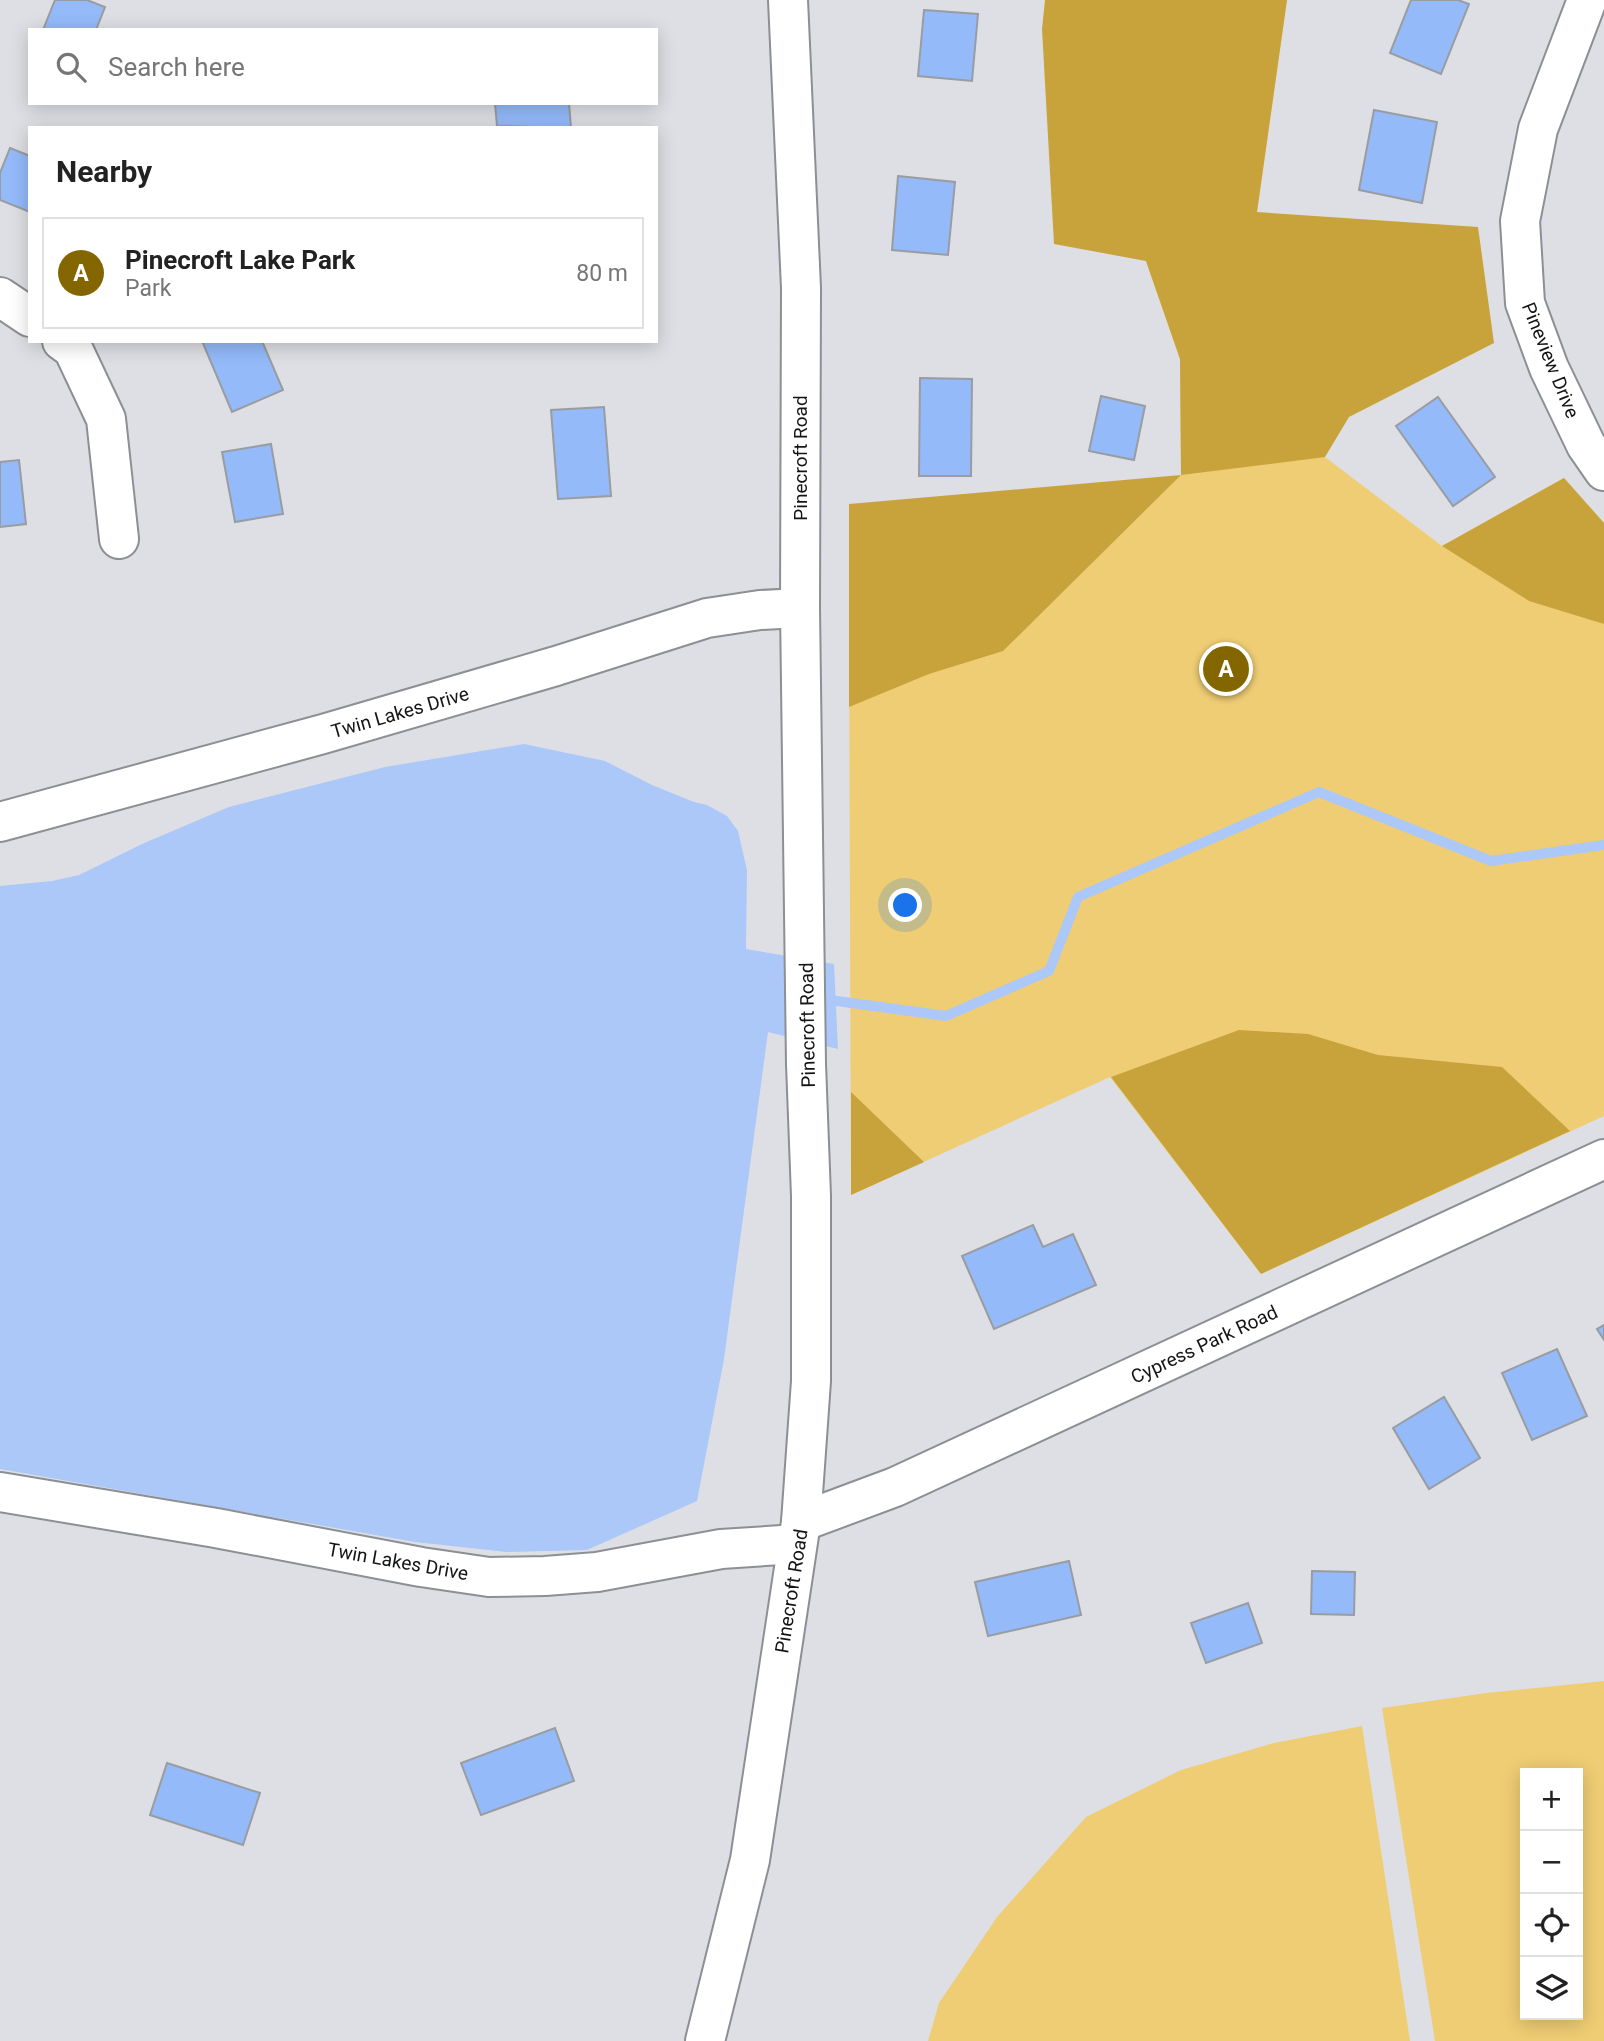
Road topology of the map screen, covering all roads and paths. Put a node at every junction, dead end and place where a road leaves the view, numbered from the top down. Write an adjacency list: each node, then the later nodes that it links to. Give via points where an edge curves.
1 (788, 0): 8 (street, Pinecroft Road, via 801,288)
2 (1587, 0): 6 (street, Pineview Drive, via 1538,129 1520,221 1525,303 1549,368 1586,445)
3 (0, 297): 4 (street)
4 (28, 316)
5 (65, 343): 7 (street, via 73,349 106,419)
6 (1604, 471)
7 (119, 539)
8 (800, 608): 9 (street, Twin Lakes Drive, via 707,618 323,734); 12 (street, Pinecroft Road, via 811,1381)
9 (0, 822)
10 (1604, 1158): 12 (street, Cypress Park Road)
11 (0, 1492): 12 (street, Twin Lakes Drive, via 489,1577 597,1572)
12 (799, 1533): 13 (street, Pinecroft Road, via 750,1860)
13 (705, 2041)

